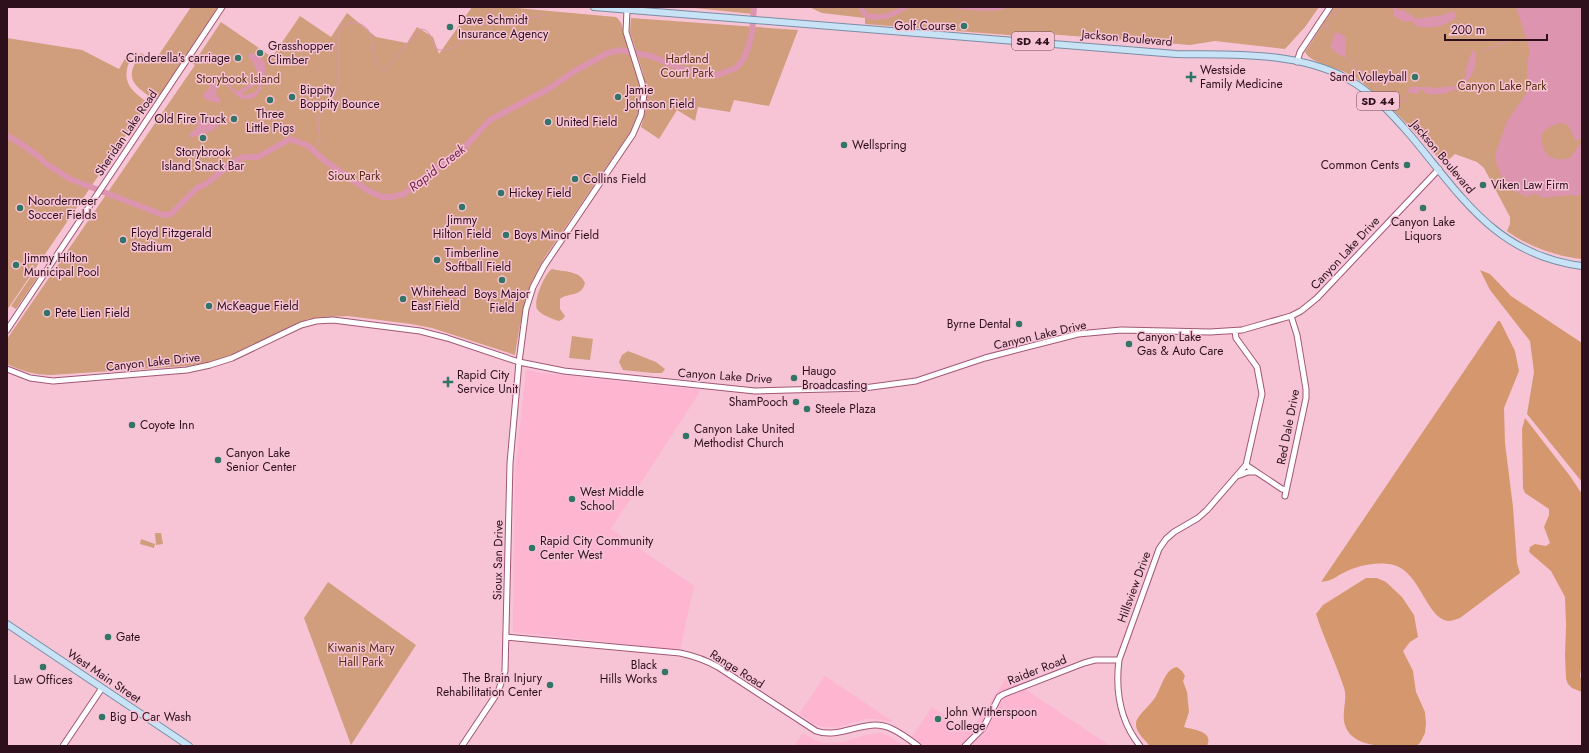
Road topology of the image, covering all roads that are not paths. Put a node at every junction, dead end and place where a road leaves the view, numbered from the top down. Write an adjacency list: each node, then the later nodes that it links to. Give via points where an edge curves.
1 (222, 7): 9 (street, Sheridan Lake Road)
2 (594, 7): 4 (main road, Jackson Boulevard / SD 44)
3 (1330, 7): 5 (street, via 1300,52)
4 (627, 10): 5 (main road, Jackson Boulevard / SD 44, via 1176,54 1257,56); 11 (street, Sioux San Drive, via 626,30 644,94 641,115 637,128 546,262 536,281 525,314)
5 (1298, 62): 6 (main road, Jackson Boulevard / SD 44, via 1346,78 1373,96 1392,114)
6 (1439, 169): 7 (main road, Jackson Boulevard / SD 44, via 1480,218 1507,240 1540,255); 8 (street, Canyon Lake Drive, via 1322,293)
7 (1582, 266)
8 (1291, 316): 10 (street, Canyon Lake Drive); 14 (street, Red Dale Drive, via 1297,335 1306,398 1285,493)
9 (7, 330)
10 (1235, 331): 11 (street, Canyon Lake Drive, via 1121,330 1078,334 985,358 916,381 864,388 744,390 564,371); 13 (street, Hillsview Drive, via 1236,338 1257,367 1262,394)
11 (519, 362): 12 (street, Canyon Lake Drive, via 425,332 333,320 306,324 232,358 187,370 54,381 30,378); 17 (street, Sioux San Drive, via 510,463)
12 (7, 369)
13 (1246, 465): 14 (street); 15 (street, Hillsview Drive)
14 (1256, 472): 15 (street, via 1243,473)
15 (1233, 480): 18 (street, Hillsview Drive, via 1207,510 1174,532 1159,549)
16 (7, 624): 19 (main road, West Main Street)
17 (506, 636): 22 (street, Sioux San Drive, via 505,666 500,687); 23 (street, Range Road, via 693,656 718,667 816,731 832,734 876,725 892,728)
18 (1119, 660): 24 (street, Raider Road, via 1084,662 1004,694 999,697 983,728); 25 (street, Hillsview Drive, via 1117,693 1122,716)
19 (102, 688): 20 (street); 21 (main road, West Main Street)
20 (63, 746)
21 (188, 746)
22 (462, 746)
23 (918, 746)
24 (965, 746)
25 (1140, 746)

